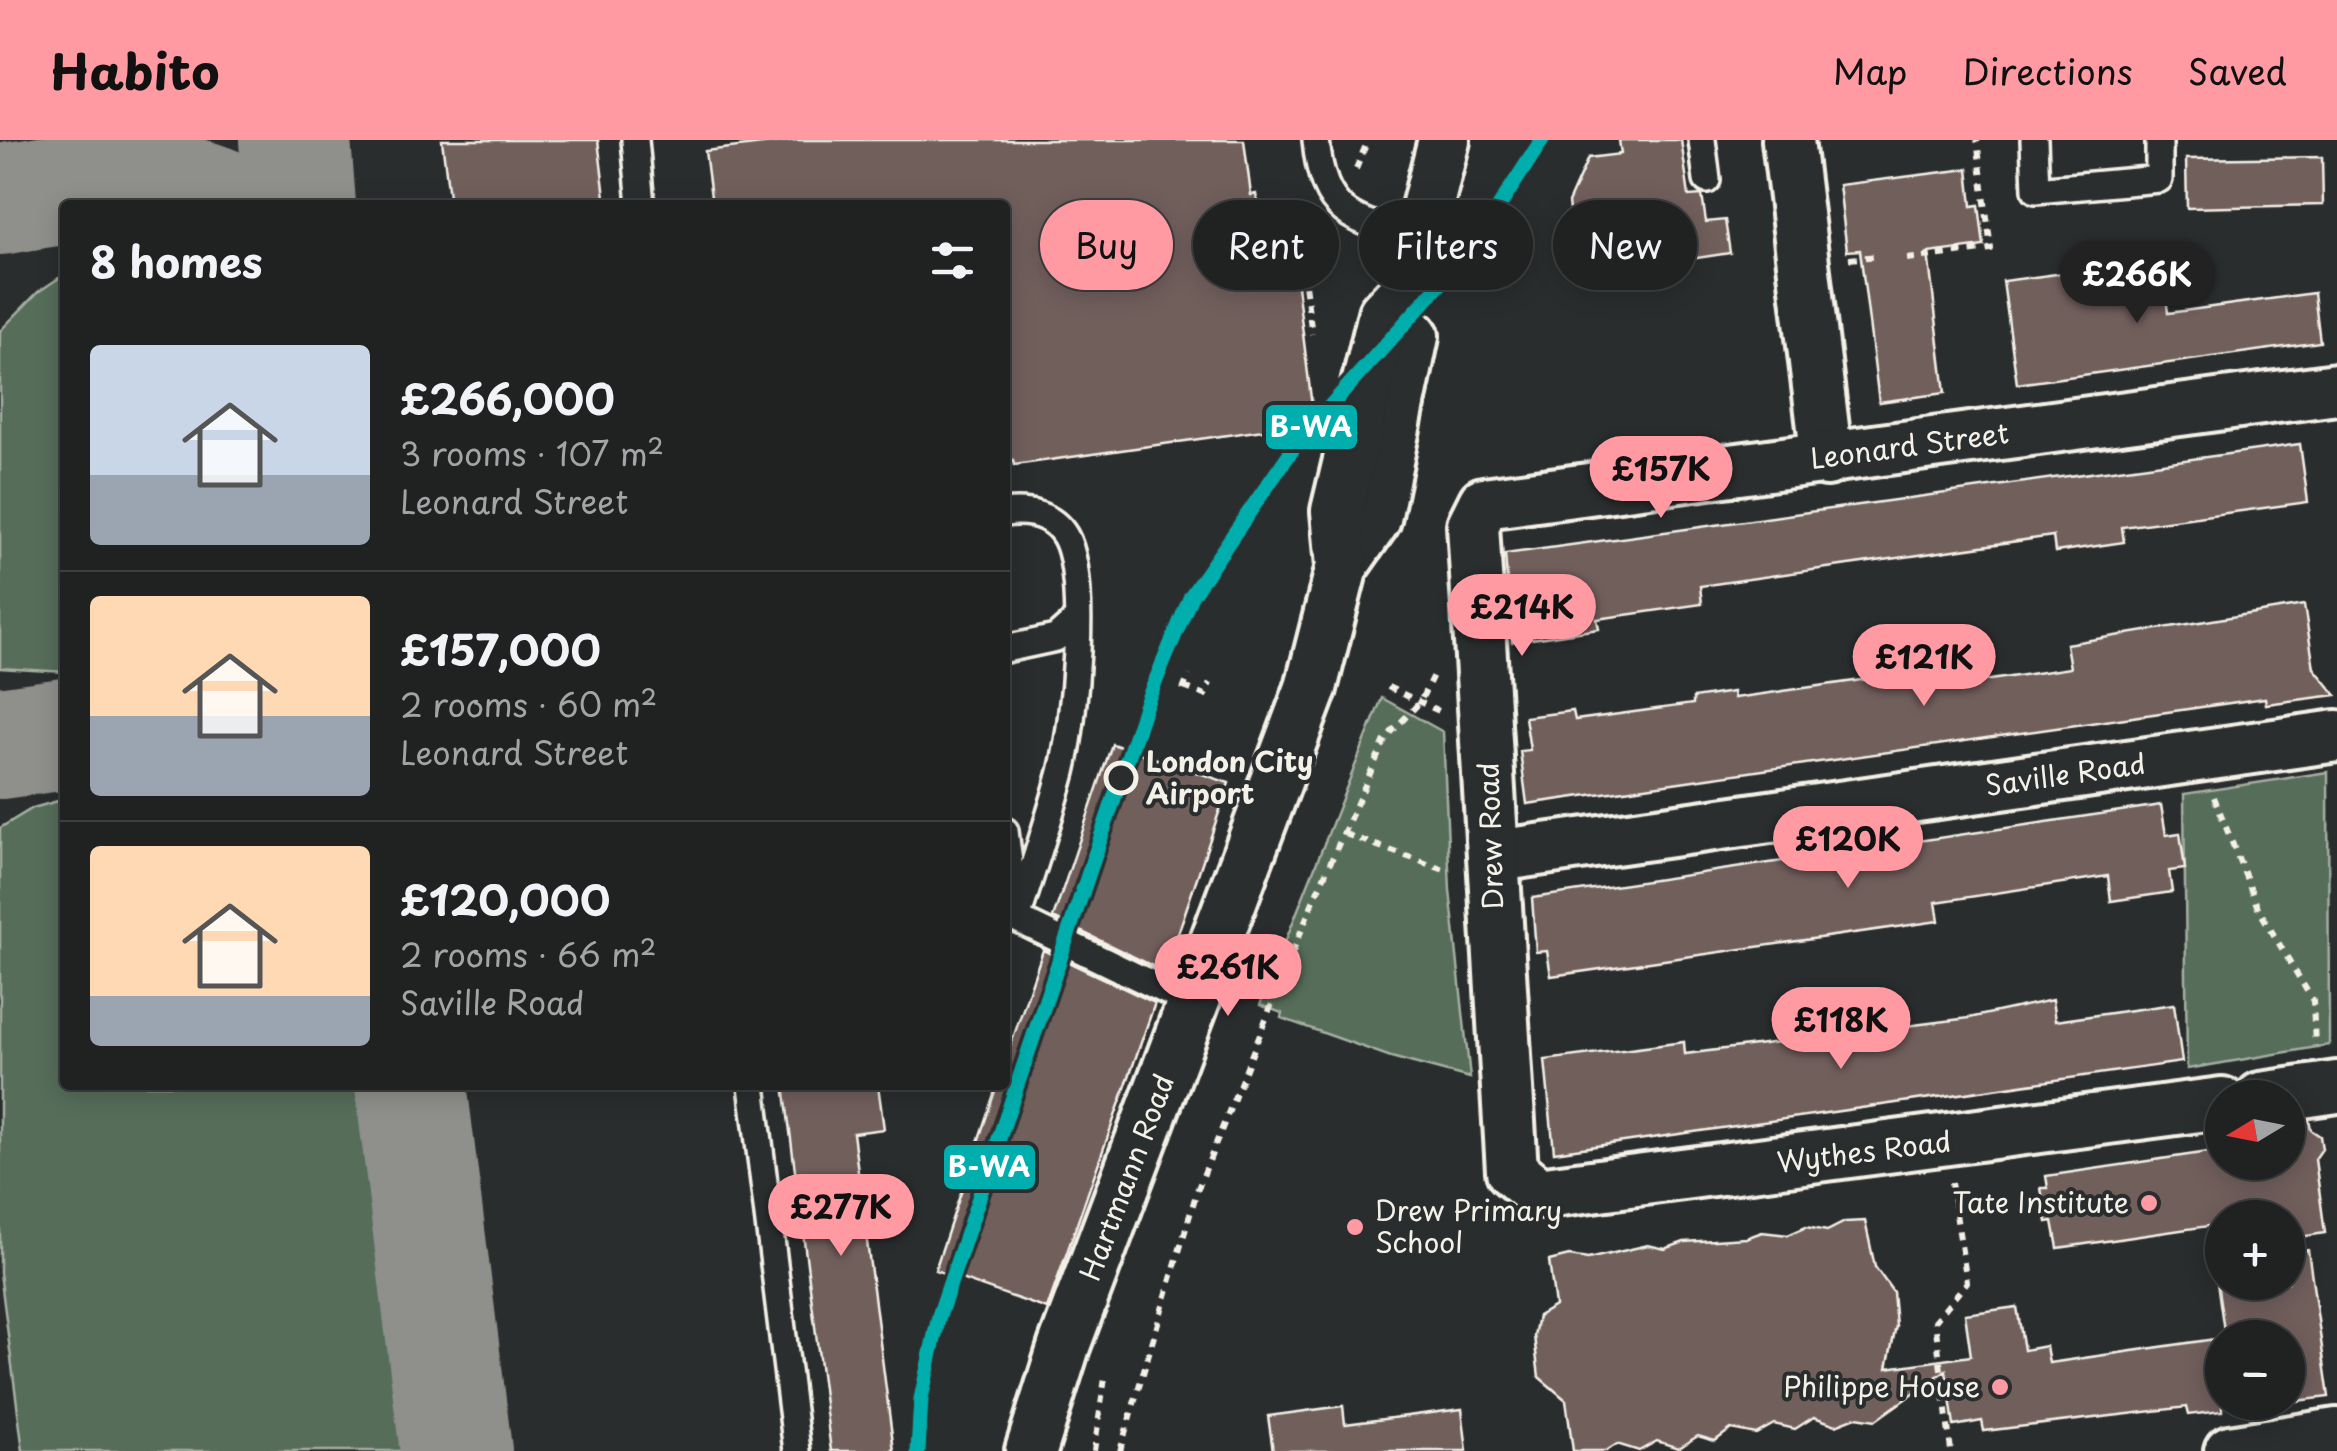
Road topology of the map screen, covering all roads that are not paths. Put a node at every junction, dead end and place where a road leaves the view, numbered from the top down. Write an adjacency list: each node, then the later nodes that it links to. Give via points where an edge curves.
1 (635, 140): 9 (lane)
2 (1316, 140): 11 (lane, via 1322,182 1342,212)
3 (1444, 140): 10 (street, Hartmann Road)
4 (1702, 140): 8 (lane)
5 (1788, 140): 14 (street)
6 (2034, 140): 7 (lane, via 2036,190 2159,179)
7 (2159, 140)
8 (1707, 180)
9 (641, 200)
10 (1428, 200)
11 (1359, 220)
12 (1406, 290): 23 (street, Hartmann Road, via 1384,314 1337,511 1342,566 1306,705)
13 (2337, 389): 14 (street, Leonard Street)
14 (1827, 460): 15 (street, Leonard Street)
15 (1484, 503): 20 (street, Drew Road, via 1473,525)
16 (1010, 512): 17 (lane, via 1048,518 1065,536 1075,570)
17 (1076, 620): 18 (lane, via 1056,638); 22 (lane, via 1065,758)
18 (1010, 647)
19 (2337, 736): 20 (street, Saville Road)
20 (1494, 867): 26 (street, Drew Road)
21 (1010, 872): 22 (lane)
22 (1016, 919): 23 (lane)
23 (1192, 1003): 29 (street, Hartmann Road, via 1064,1346)
24 (753, 1090): 28 (lane)
25 (2205, 1105): 26 (street, Wythes Road, via 1538,1193)
26 (1512, 1171)
27 (2337, 1434): 30 (street)
28 (797, 1451)
29 (1032, 1451)
30 (2230, 1451)

